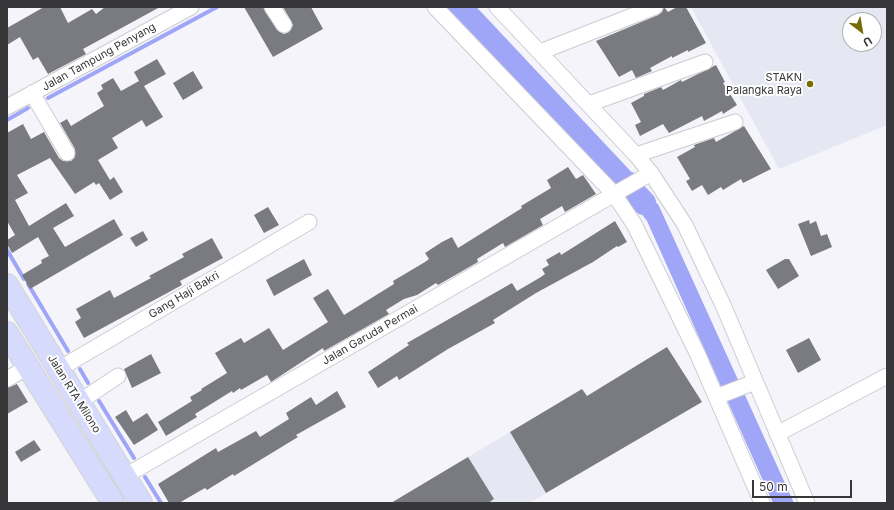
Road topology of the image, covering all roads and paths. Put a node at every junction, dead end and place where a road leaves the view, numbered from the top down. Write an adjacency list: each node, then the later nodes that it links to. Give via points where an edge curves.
1 (191, 7): 9 (street, Jalan Tampung Penyang)
2 (272, 7): 6 (street)
3 (435, 7): 16 (street)
4 (497, 7): 7 (street)
5 (655, 7): 7 (street)
6 (284, 25)
7 (540, 52): 10 (street)
8 (705, 62): 10 (street)
9 (32, 93): 11 (street, Jalan Tampung Penyang); 13 (street)
10 (589, 104): 14 (street)
11 (7, 107)
12 (735, 122): 14 (street)
13 (67, 153)
14 (636, 155): 15 (street)
15 (645, 176): 16 (street, Jalan Garuda Permai); 25 (street, via 685,225 723,305)
16 (619, 191): 26 (street); 29 (street, Jalan Garuda Permai)
17 (309, 222): 21 (street, Gang Haji Bakri)
18 (7, 285): 21 (highway, Jalan RTA Milono)
19 (7, 333): 20 (highway)
20 (28, 366): 24 (street); 30 (highway)
21 (59, 369): 27 (highway, Jalan RTA Milono)
22 (118, 376): 27 (street)
23 (887, 376): 28 (street)
24 (7, 379)
25 (752, 383): 26 (street); 28 (street)
26 (720, 396): 32 (street)
27 (79, 402): 29 (highway, Jalan RTA Milono)
28 (777, 434): 33 (street)
29 (125, 476): 31 (highway, Jalan RTA Milono)
30 (113, 503)
31 (141, 503)
32 (762, 503)
33 (807, 503)

